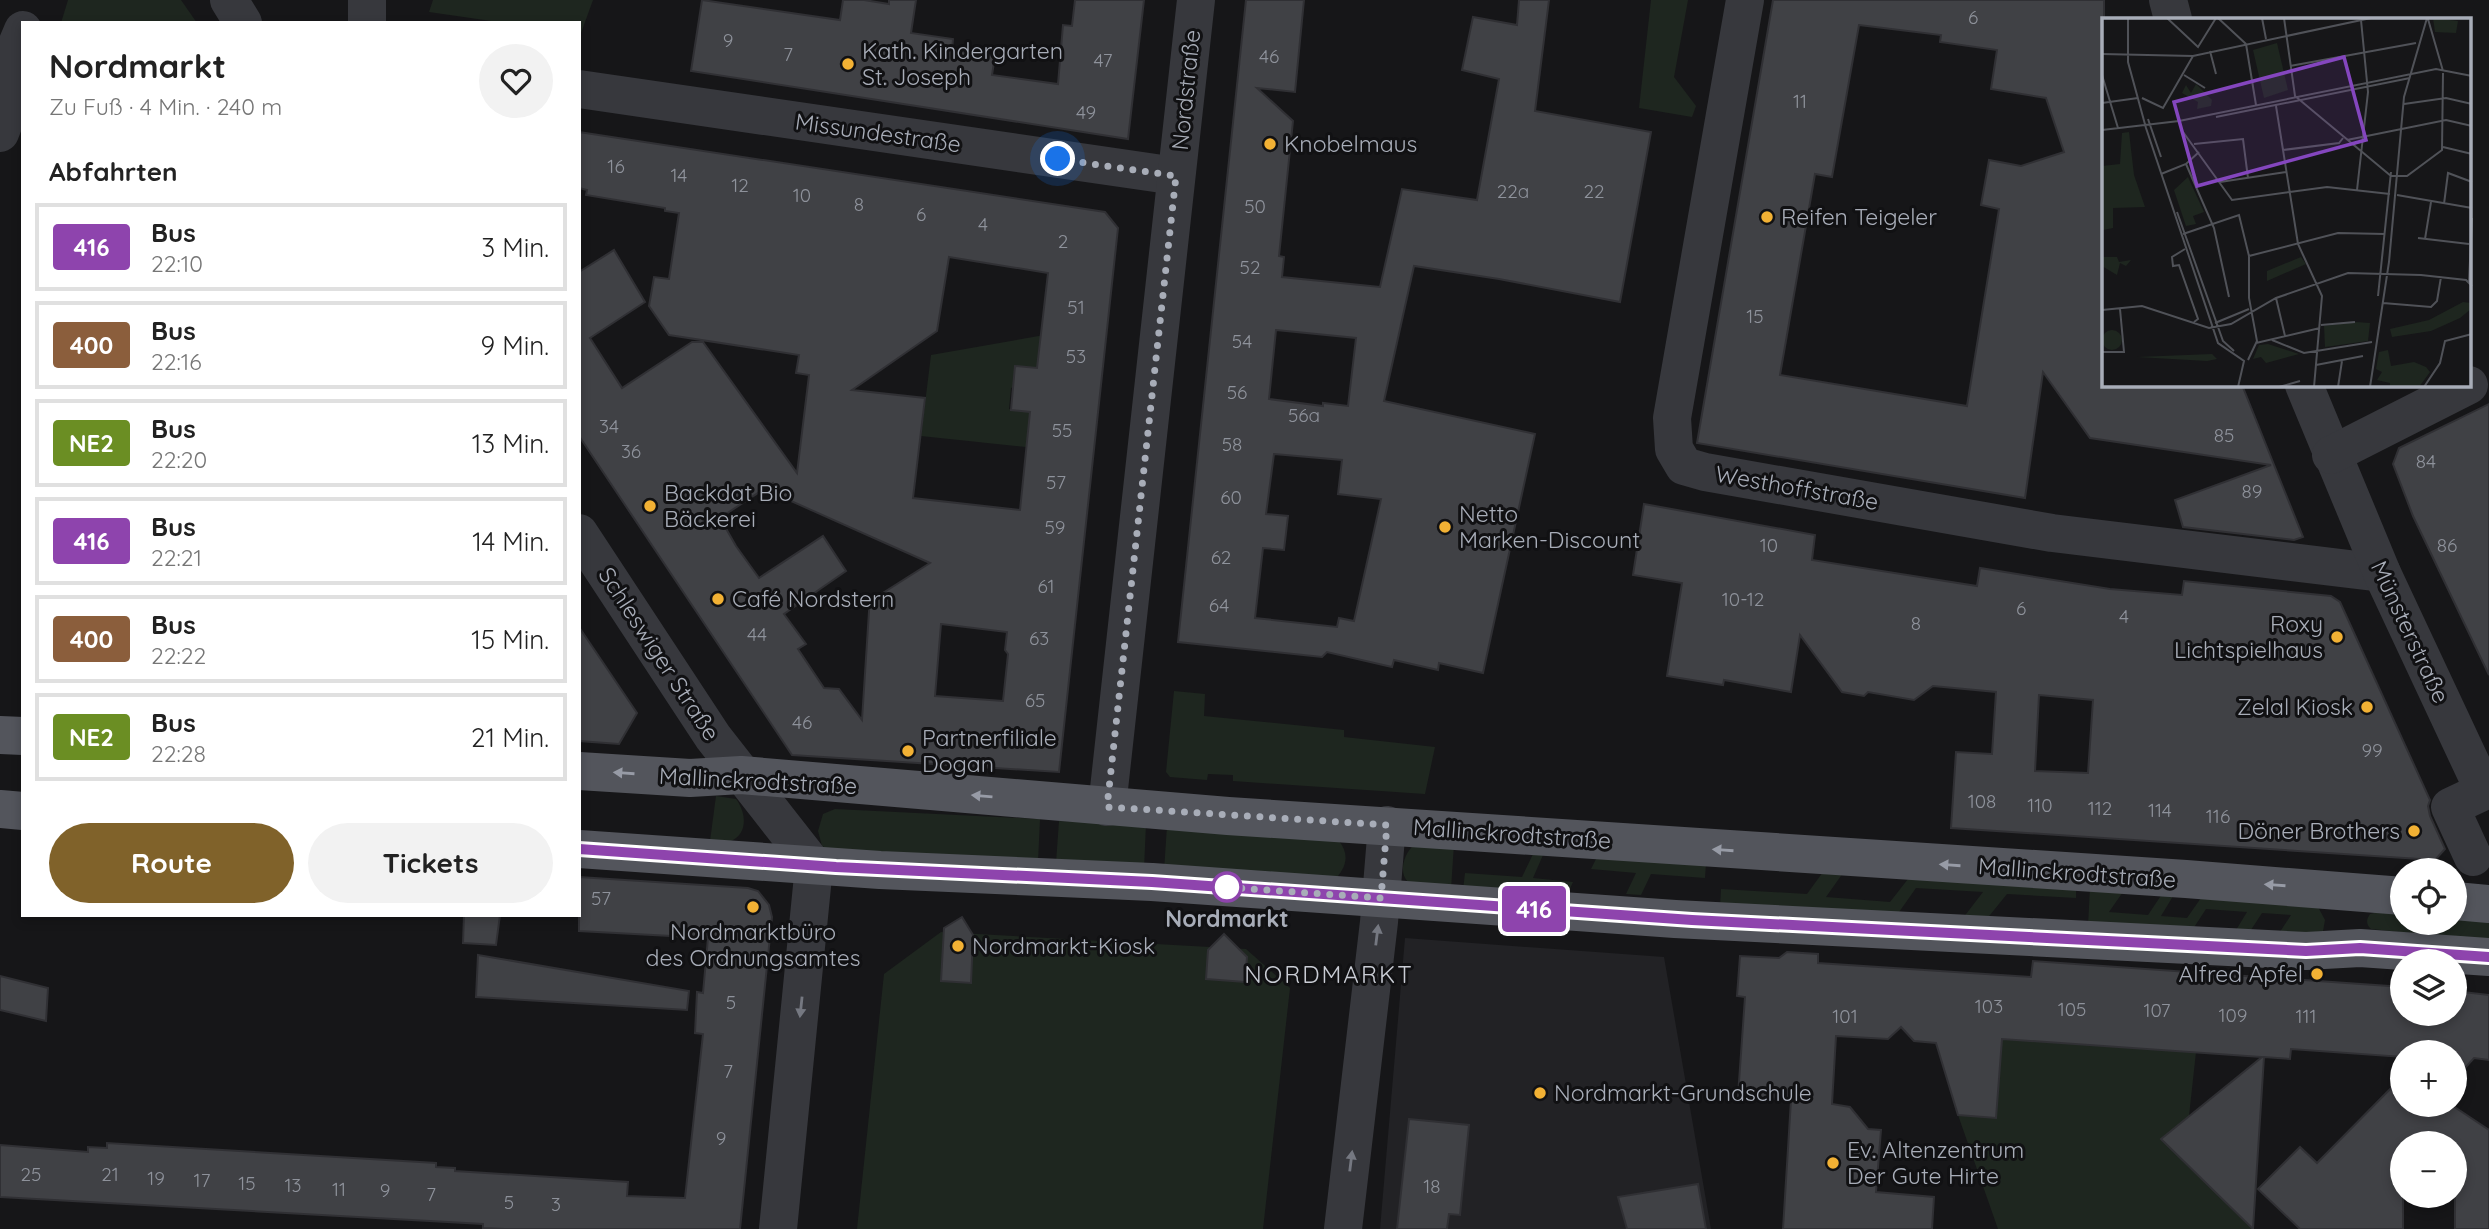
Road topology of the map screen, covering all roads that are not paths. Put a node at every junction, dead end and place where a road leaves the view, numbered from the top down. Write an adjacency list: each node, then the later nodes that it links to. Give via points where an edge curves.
1 (35, 0): 8 (street)
2 (229, 0): 9 (street)
3 (367, 0): 10 (street)
4 (1196, 0): 14 (street, Nordstraße)
5 (1745, 0): 21 (street, Westhoffstraße, via 1672,418 1674,449 1684,466 2052,533)
6 (2168, 0): 7 (street)
7 (2173, 18)
8 (25, 21)
9 (242, 21)
10 (367, 21)
11 (17, 38): 13 (street, via 15,94)
12 (581, 89): 14 (street, Missundestraße)
13 (0, 133)
14 (1176, 176): 26 (street, Nordstraße)
15 (2489, 375): 16 (street)
16 (2472, 384)
17 (2305, 387): 19 (street, Münsterstraße)
18 (2466, 387): 19 (street)
19 (2331, 455): 21 (street, Münsterstraße)
20 (581, 536): 25 (street, Schleswiger Straße)
21 (2382, 573): 31 (street, Münsterstraße, via 2484,791 2450,807)
22 (0, 735): 23 (main road)
23 (21, 736)
24 (581, 771): 25 (main road, Mallinckrodtstraße, one-way to 24, via 690,778)
25 (741, 775): 26 (main road, Mallinckrodtstraße, one-way to 25); 32 (street)
26 (1107, 807): 29 (main road, Mallinckrodtstraße)
27 (0, 809): 28 (main road)
28 (21, 811)
29 (1387, 825): 33 (main road, Mallinckrodtstraße, one-way to 29); 35 (street)
30 (581, 849): 32 (main road)
31 (2473, 857)
32 (814, 866): 35 (main road); 40 (street, one-way to 40)
33 (2343, 891): 34 (main road, Mallinckrodtstraße); 38 (main road)
34 (2390, 895)
35 (1381, 898): 38 (main road, via 1709,921 2306,951); 41 (street, one-way to 35)
36 (2467, 902): 37 (main road)
37 (2489, 904)
38 (2340, 948): 39 (main road)
39 (2489, 957)
40 (778, 1229)
41 (1343, 1229)

